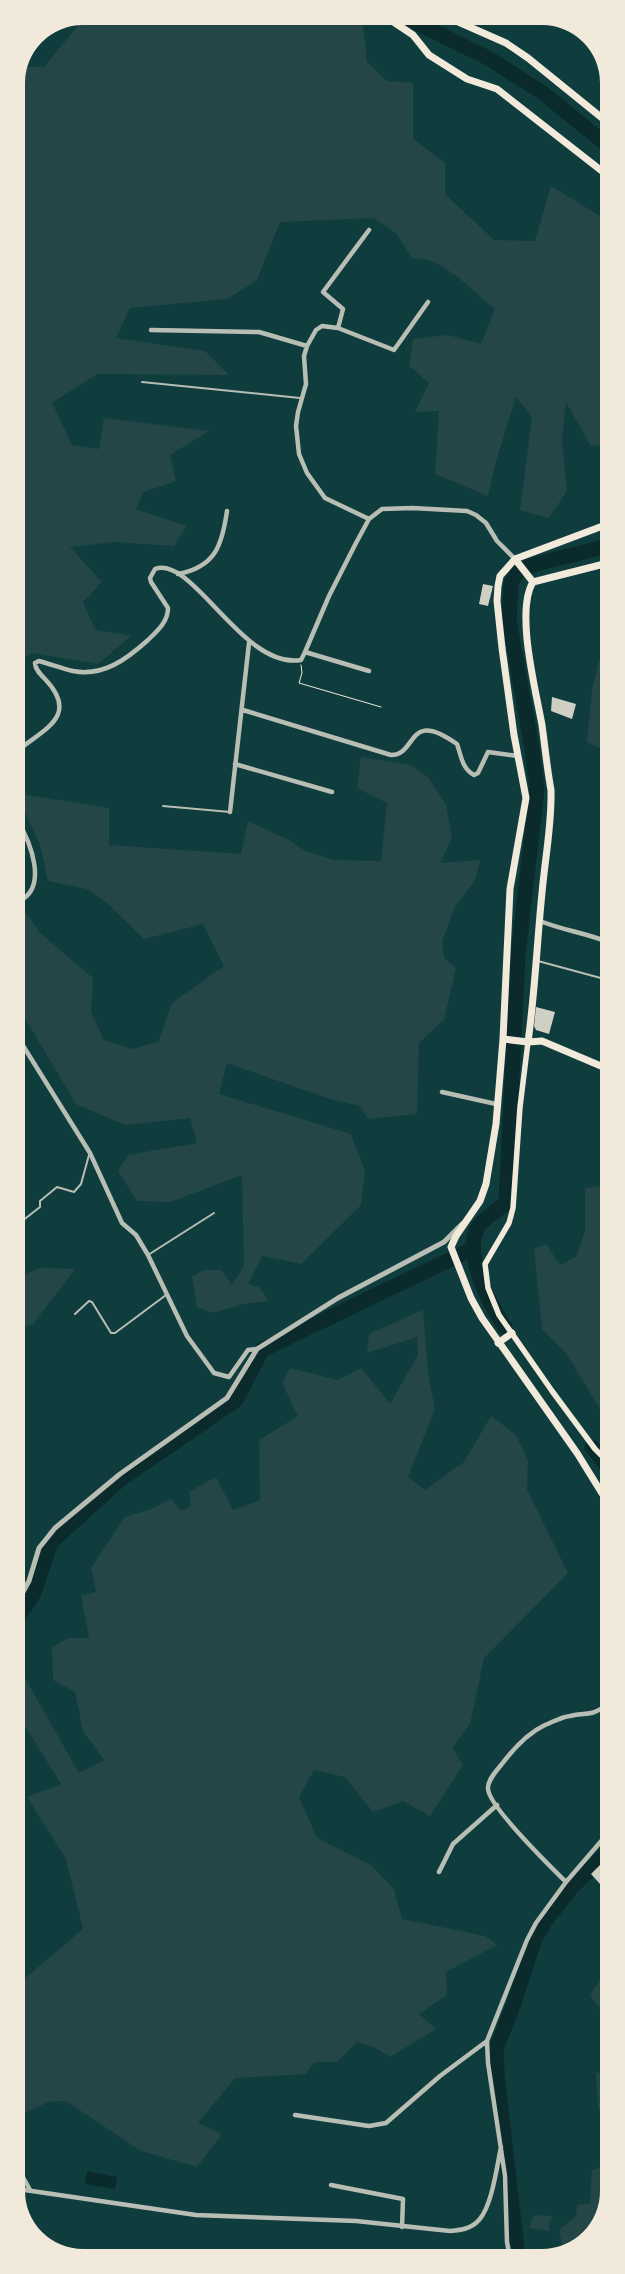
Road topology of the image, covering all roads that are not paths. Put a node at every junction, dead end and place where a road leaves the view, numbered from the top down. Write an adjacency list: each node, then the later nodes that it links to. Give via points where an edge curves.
1 (397, 25): 4 (main road, via 413,36 429,55 468,79 497,89)
2 (466, 25): 3 (main road, via 506,43)
3 (600, 116)
4 (600, 170)
5 (369, 230): 7 (street, via 323,292 343,308)
6 (428, 302): 7 (street, via 394,350)
7 (338, 328): 9 (street, via 319,327)
8 (151, 330): 9 (street, via 259,332)
9 (307, 346): 11 (street, via 303,362 306,384)
10 (142, 382): 11 (lane)
11 (302, 398): 13 (street, via 297,439 307,473 325,498)
12 (227, 511): 17 (street, via 224,529 209,562)
13 (369, 520): 15 (street, via 382,509 389,508 467,511 486,523 497,541); 20 (street, via 329,596)
14 (600, 527): 15 (main road)
15 (515, 559): 18 (main road); 24 (main road, via 500,576 497,601)
16 (600, 565): 18 (main road)
17 (178, 574): 19 (street, via 208,599); 23 (street, via 162,566 152,574 153,587 168,608 167,617 129,658 109,668 90,672 39,661 35,663 36,669 53,688 60,710 52,726)
18 (533, 582): 31 (main road, via 526,603 527,630 552,810)
19 (249, 643): 20 (street, via 284,659 301,660); 22 (street)
20 (305, 652): 21 (street)
21 (369, 671)
22 (243, 710): 24 (street, via 391,756 400,753 420,731 436,732 457,744 468,772 474,775 488,752); 25 (street)
23 (25, 745)
24 (518, 756): 35 (main road, via 526,798 510,889)
25 (235, 764): 26 (street); 28 (street)
26 (332, 792)
27 (162, 806): 28 (lane)
28 (230, 812)
29 (25, 835): 30 (street, via 36,873)
30 (25, 898)
31 (540, 921): 32 (street); 33 (main road)
32 (600, 939)
33 (536, 960): 34 (lane); 36 (main road)
34 (600, 978)
35 (504, 1039): 36 (main road); 40 (main road)
36 (528, 1042): 38 (main road, via 542,1041); 50 (main road, via 513,1208 509,1223 485,1264 488,1288)
37 (25, 1049): 41 (street)
38 (600, 1066)
39 (442, 1092): 40 (street)
40 (496, 1104): 43 (main road, via 486,1184)
41 (90, 1153): 44 (lane, via 81,1184 74,1192 57,1187); 47 (street, via 122,1223 136,1235)
42 (214, 1213): 47 (lane)
43 (470, 1215): 45 (street); 46 (main road)
44 (25, 1219)
45 (444, 1242): 46 (street); 52 (street, via 338,1298)
46 (451, 1247): 51 (main road, via 474,1304)
47 (148, 1256): 48 (street)
48 (166, 1295): 49 (lane, via 115,1334 111,1333 92,1302 89,1301); 52 (street, via 187,1336 214,1373 229,1377 248,1350)
49 (75, 1314)
50 (512, 1333): 51 (main road); 53 (main road)
51 (498, 1344): 54 (main road)
52 (257, 1349): 55 (street, via 227,1398 84,1501 54,1528 39,1548)
53 (600, 1453)
54 (600, 1490)
55 (25, 1587)
56 (600, 1710): 57 (street, via 559,1719 539,1728 516,1745 490,1781 488,1789)
57 (497, 1805): 59 (street, via 453,1844); 60 (street, via 525,1841)
58 (600, 1842): 60 (street)
59 (439, 1872)
60 (566, 1882): 61 (street, via 527,1940)
61 (487, 2041): 62 (street, via 386,2123 368,2126); 63 (street)
62 (295, 2115)
63 (501, 2147): 68 (street, via 487,2203 480,2219 472,2226 450,2231); 69 (street)
64 (25, 2181): 67 (street)
65 (331, 2185): 68 (street, via 403,2199)
66 (25, 2190): 67 (street)
67 (30, 2190): 68 (street, via 196,2215 356,2221)
68 (402, 2227)
69 (508, 2249)

